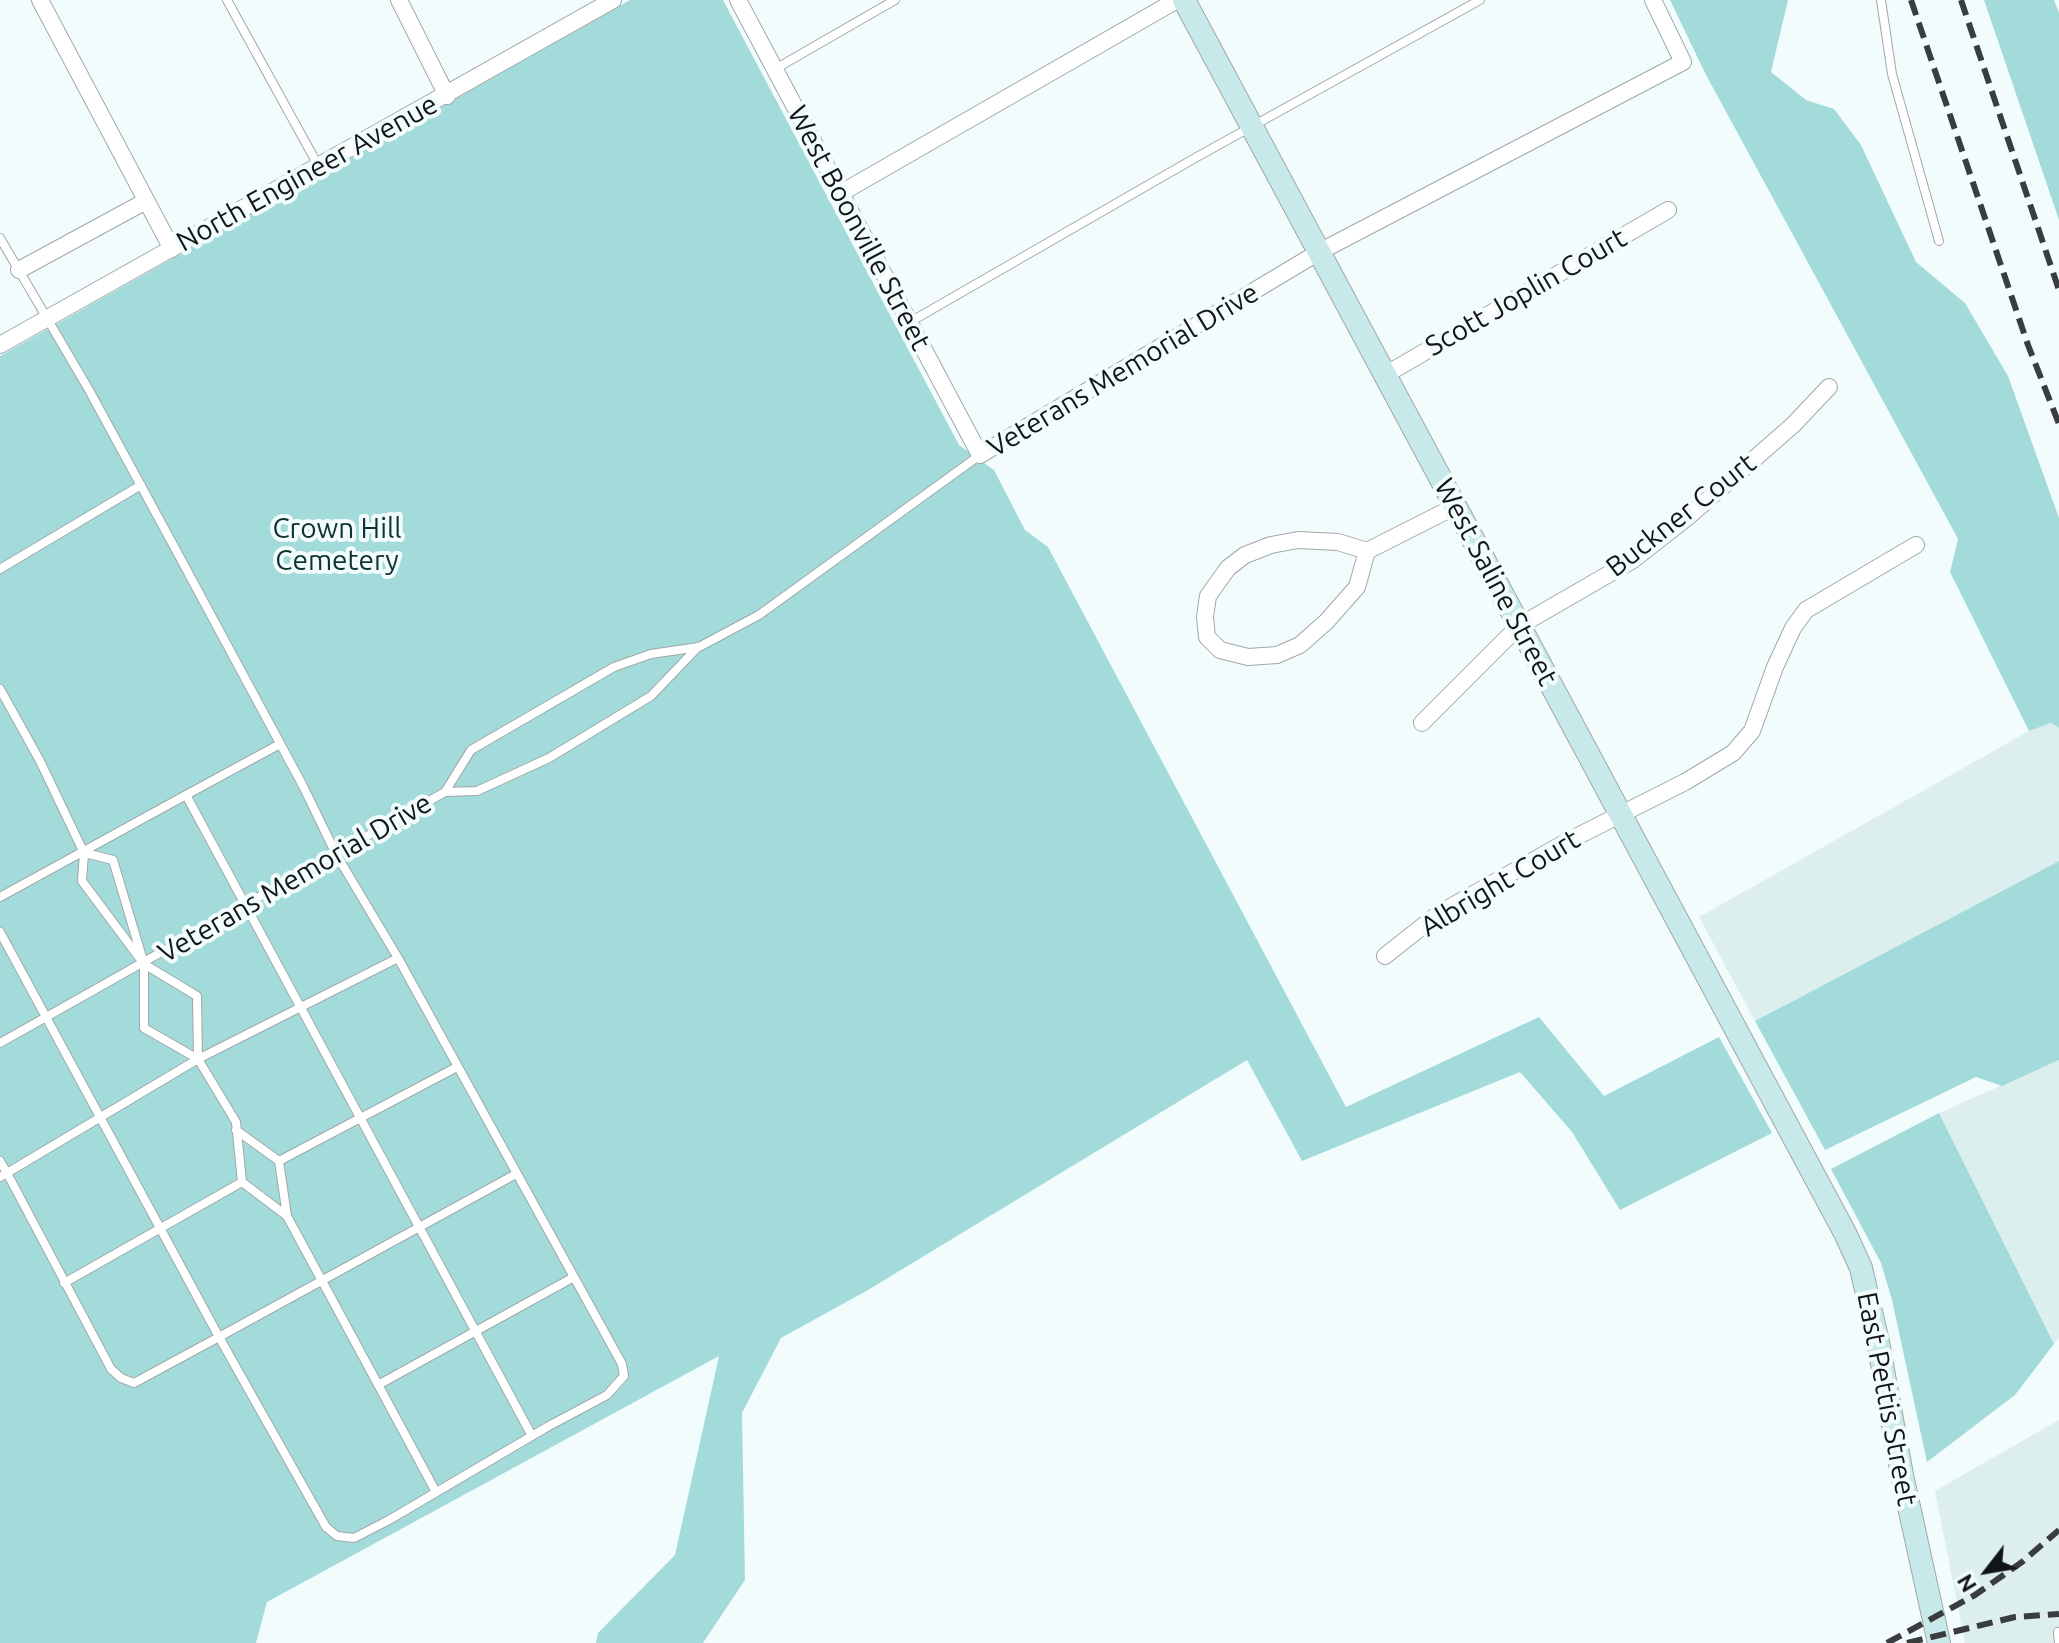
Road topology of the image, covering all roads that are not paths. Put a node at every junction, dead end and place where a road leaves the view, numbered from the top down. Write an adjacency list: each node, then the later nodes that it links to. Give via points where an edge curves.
1 (40, 0): 17 (street)
2 (227, 0): 15 (lane)
3 (399, 0): 13 (street)
4 (613, 0): 13 (street, North Engineer Avenue)
5 (738, 0): 12 (street, West Boonville Street)
6 (895, 0): 12 (lane)
7 (1177, 0): 16 (street)
8 (1184, 0): 14 (street, West Saline Street)
9 (1480, 0): 14 (lane)
10 (1653, 0): 22 (street, Veterans Memorial Drive, via 1683,62)
11 (1881, 0): 20 (lane, via 1892,74)
12 (775, 69): 16 (street, West Boonville Street)
13 (447, 96): 15 (street, North Engineer Avenue)
14 (1251, 127): 22 (street, West Saline Street); 25 (lane)
15 (319, 167): 21 (street, North Engineer Avenue)
16 (841, 193): 25 (street, West Boonville Street)
17 (146, 201): 21 (street); 23 (street)
18 (1668, 210): 27 (street, Scott Joplin Court)
19 (0, 238): 23 (lane)
20 (1939, 241)
21 (172, 249): 24 (street, North Engineer Avenue)
22 (1319, 252): 27 (street, West Saline Street); 29 (street, Veterans Memorial Drive)
23 (19, 270): 24 (lane)
24 (46, 319): 26 (street, North Engineer Avenue); 30 (lane)
25 (909, 322): 29 (street, West Boonville Street)
26 (0, 345)
27 (1385, 375): 31 (street, West Saline Street)
28 (1829, 387): 35 (street, Buckner Court, via 1793,425 1633,560)
29 (980, 455): 36 (lane, Veterans Memorial Drive, via 759,615)
30 (141, 485): 34 (lane); 39 (lane)
31 (1456, 506): 33 (street); 35 (street, West Saline Street)
32 (1916, 545): 42 (street, Albright Court, via 1806,610 1775,667 1752,731 1733,753)
33 (1367, 551): 33 (street, via 1338,542 1298,540 1245,555 1208,596 1207,637 1220,650 1248,657 1277,655 1300,645 1357,587)
34 (0, 569)
35 (1519, 626): 38 (street, Buckner Court); 42 (street, West Saline Street)
36 (699, 647): 40 (lane, Veterans Memorial Drive, via 651,696 549,758 477,791); 40 (lane, Veterans Memorial Drive, via 651,654 614,667 471,750)
37 (0, 689): 43 (lane)
38 (1422, 723)
39 (280, 744): 41 (lane); 44 (lane)
40 (445, 792): 44 (lane, Veterans Memorial Drive)
41 (186, 795): 43 (lane); 46 (lane)
42 (1619, 815): 48 (street, Albright Court, via 1438,914); 61 (street, West Saline Street)
43 (84, 853): 45 (lane); 50 (lane, via 82,881); 50 (lane, via 113,860)
44 (336, 854): 46 (lane, Veterans Memorial Drive); 49 (lane)
45 (0, 897)
46 (245, 906): 50 (lane, Veterans Memorial Drive); 51 (lane)
47 (0, 932): 52 (lane)
48 (1385, 956)
49 (398, 958): 51 (lane); 55 (lane)
50 (144, 964): 52 (lane, Veterans Memorial Drive); 54 (lane, via 197,996); 54 (lane, via 144,1028)
51 (300, 1008): 54 (lane); 57 (lane)
52 (46, 1017): 53 (lane, Veterans Memorial Drive); 56 (lane)
53 (0, 1043)
54 (198, 1059): 56 (lane); 58 (lane)
55 (457, 1067): 57 (lane); 62 (lane)
56 (100, 1118): 63 (lane); 67 (lane)
57 (360, 1118): 60 (lane); 66 (lane)
58 (236, 1130): 60 (lane); 64 (lane)
59 (0, 1161): 63 (lane)
60 (279, 1161): 65 (lane)
61 (1808, 1164): 77 (street, East Pettis Street, via 1861,1268)
62 (516, 1174): 66 (lane); 68 (lane)
63 (3, 1175): 70 (lane)
64 (242, 1182): 65 (lane); 67 (lane)
65 (287, 1216): 69 (lane)
66 (419, 1227): 69 (lane); 71 (lane)
67 (160, 1229): 70 (lane); 72 (lane)
68 (574, 1277): 71 (lane); 74 (lane, via 624,1376 607,1395)
69 (322, 1281): 72 (lane); 73 (lane)
70 (64, 1283): 72 (lane, via 111,1369 134,1383)
71 (476, 1331): 73 (lane); 74 (lane)
72 (219, 1337): 75 (lane, via 326,1527 337,1536 354,1538)
73 (378, 1385): 75 (lane)
74 (532, 1436): 75 (lane)
75 (436, 1492)
76 (2058, 1632): 78 (lane)
77 (1939, 1643)
78 (2059, 1643)

